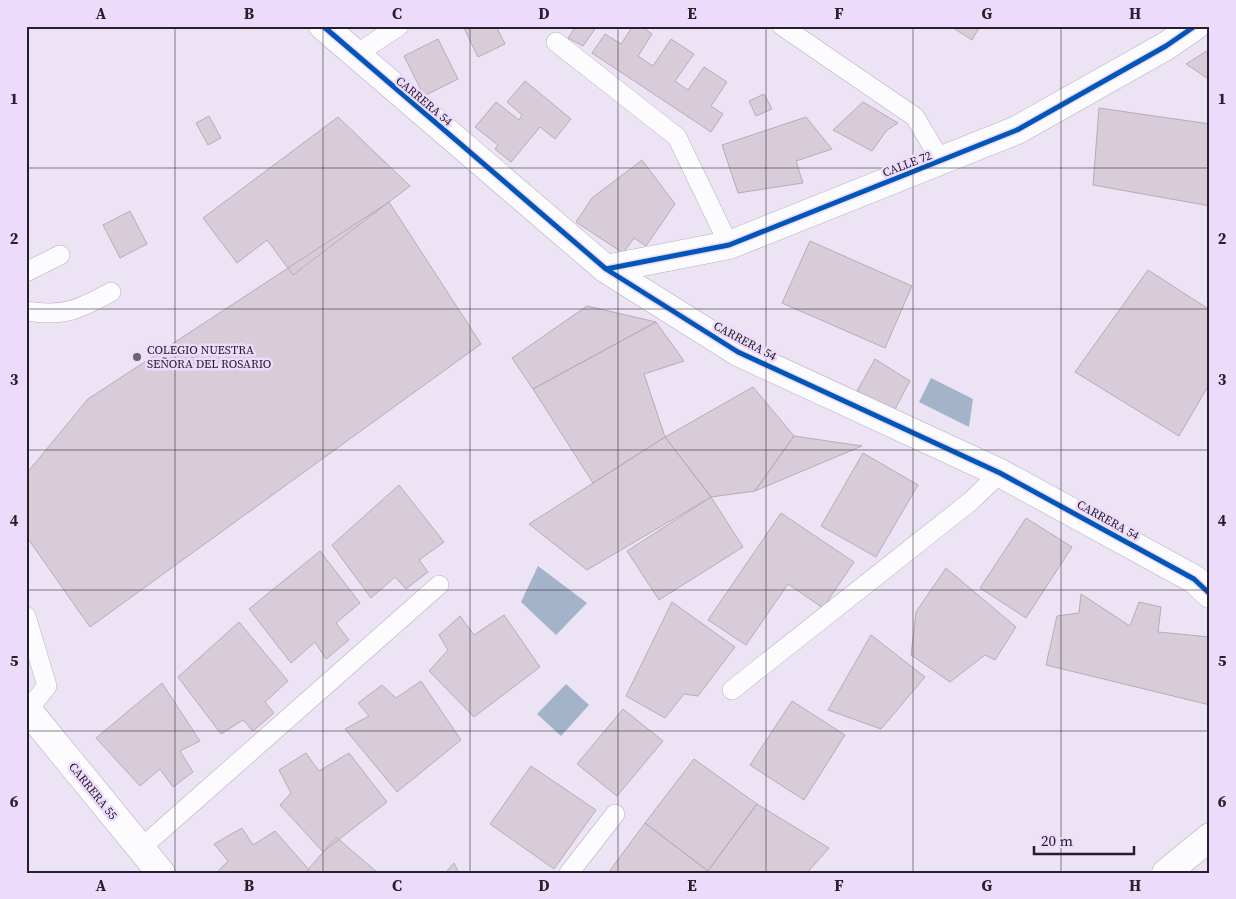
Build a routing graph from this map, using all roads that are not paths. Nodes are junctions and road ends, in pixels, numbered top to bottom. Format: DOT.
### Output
graph roads {
  1 [pos="323,26"];
  2 [pos="399,26"];
  3 [pos="782,26"];
  4 [pos="1195,26"];
  5 [pos="556,42"];
  6 [pos="354,54"];
  7 [pos="942,161"];
  8 [pos="729,244"];
  9 [pos="60,255"];
  10 [pos="606,269"];
  11 [pos="26,272"];
  12 [pos="111,292"];
  13 [pos="26,311"];
  14 [pos="1000,473"];
  15 [pos="439,584"];
  16 [pos="1210,594"];
  17 [pos="26,616"];
  18 [pos="732,690"];
  19 [pos="27,709"];
  20 [pos="615,814"];
  21 [pos="1209,839"];
  22 [pos="140,849"];
  23 [pos="161,873"];
  24 [pos="569,873"];
  25 [pos="1166,873"];
  1 -- 6 [label="street, CARRERA 54"];
  2 -- 6 [label="lane"];
  3 -- 7 [label="lane"];
  4 -- 7 [label="street, CALLE 72"];
  5 -- 8 [label="lane"];
  6 -- 10 [label="street, CARRERA 54"];
  7 -- 8 [label="street, CALLE 72"];
  8 -- 10 [label="street, CALLE 72"];
  9 -- 11 [label="lane"];
  10 -- 14 [label="street, CARRERA 54"];
  12 -- 13 [label="lane"];
  14 -- 16 [label="street, CARRERA 54"];
  14 -- 18 [label="lane"];
  15 -- 22 [label="lane"];
  17 -- 19 [label="lane"];
  19 -- 22 [label="street, CARRERA 55"];
  20 -- 24 [label="lane"];
  21 -- 25 [label="street"];
  22 -- 23 [label="street, CARRERA 55"];
}
